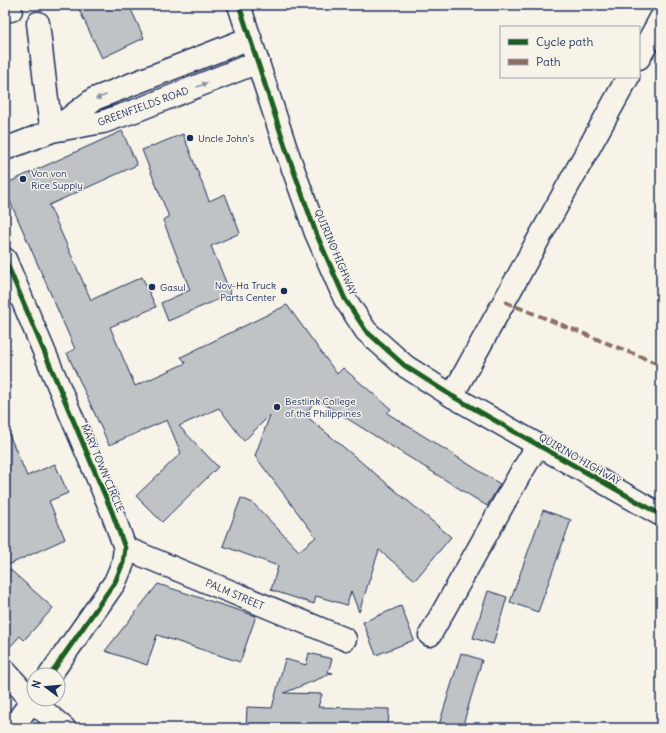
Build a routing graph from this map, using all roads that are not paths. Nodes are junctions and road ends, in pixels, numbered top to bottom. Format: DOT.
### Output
graph roads {
  1 [pos="239,5"];
  2 [pos="661,18"];
  3 [pos="38,23"];
  4 [pos="250,38"];
  5 [pos="640,56"];
  6 [pos="258,62"];
  7 [pos="627,78"];
  8 [pos="52,131"];
  9 [pos="5,150"];
  10 [pos="5,259"];
  11 [pos="452,396"];
  12 [pos="538,445"];
  13 [pos="661,515"];
  14 [pos="125,548"];
  15 [pos="430,635"];
  16 [pos="345,639"];
  17 [pos="56,667"];
  18 [pos="5,671"];
  19 [pos="26,692"];
  20 [pos="27,707"];
  21 [pos="42,707"];
  22 [pos="12,728"];
  23 [pos="64,728"];
  1 -- 4 [label="street, QUIRINO HIGHWAY"];
  2 -- 5 [label="street"];
  3 -- 8 [label="street"];
  4 -- 6 [label="street, QUIRINO HIGHWAY"];
  4 -- 8 [label="street, one-way"];
  8 -- 6 [label="street, GREENFIELDS ROAD, one-way"];
  6 -- 11 [label="street, QUIRINO HIGHWAY"];
  7 -- 11 [label="street"];
  8 -- 9 [label="street"];
  10 -- 14 [label="street, MARY TOWN CIRCLE"];
  11 -- 12 [label="street, QUIRINO HIGHWAY"];
  12 -- 13 [label="street, QUIRINO HIGHWAY"];
  12 -- 15 [label="street"];
  14 -- 16 [label="street, PALM STREET"];
  14 -- 17 [label="street"];
  18 -- 19 [label="street"];
  20 -- 22 [label="street"];
  21 -- 23 [label="street"];
}
